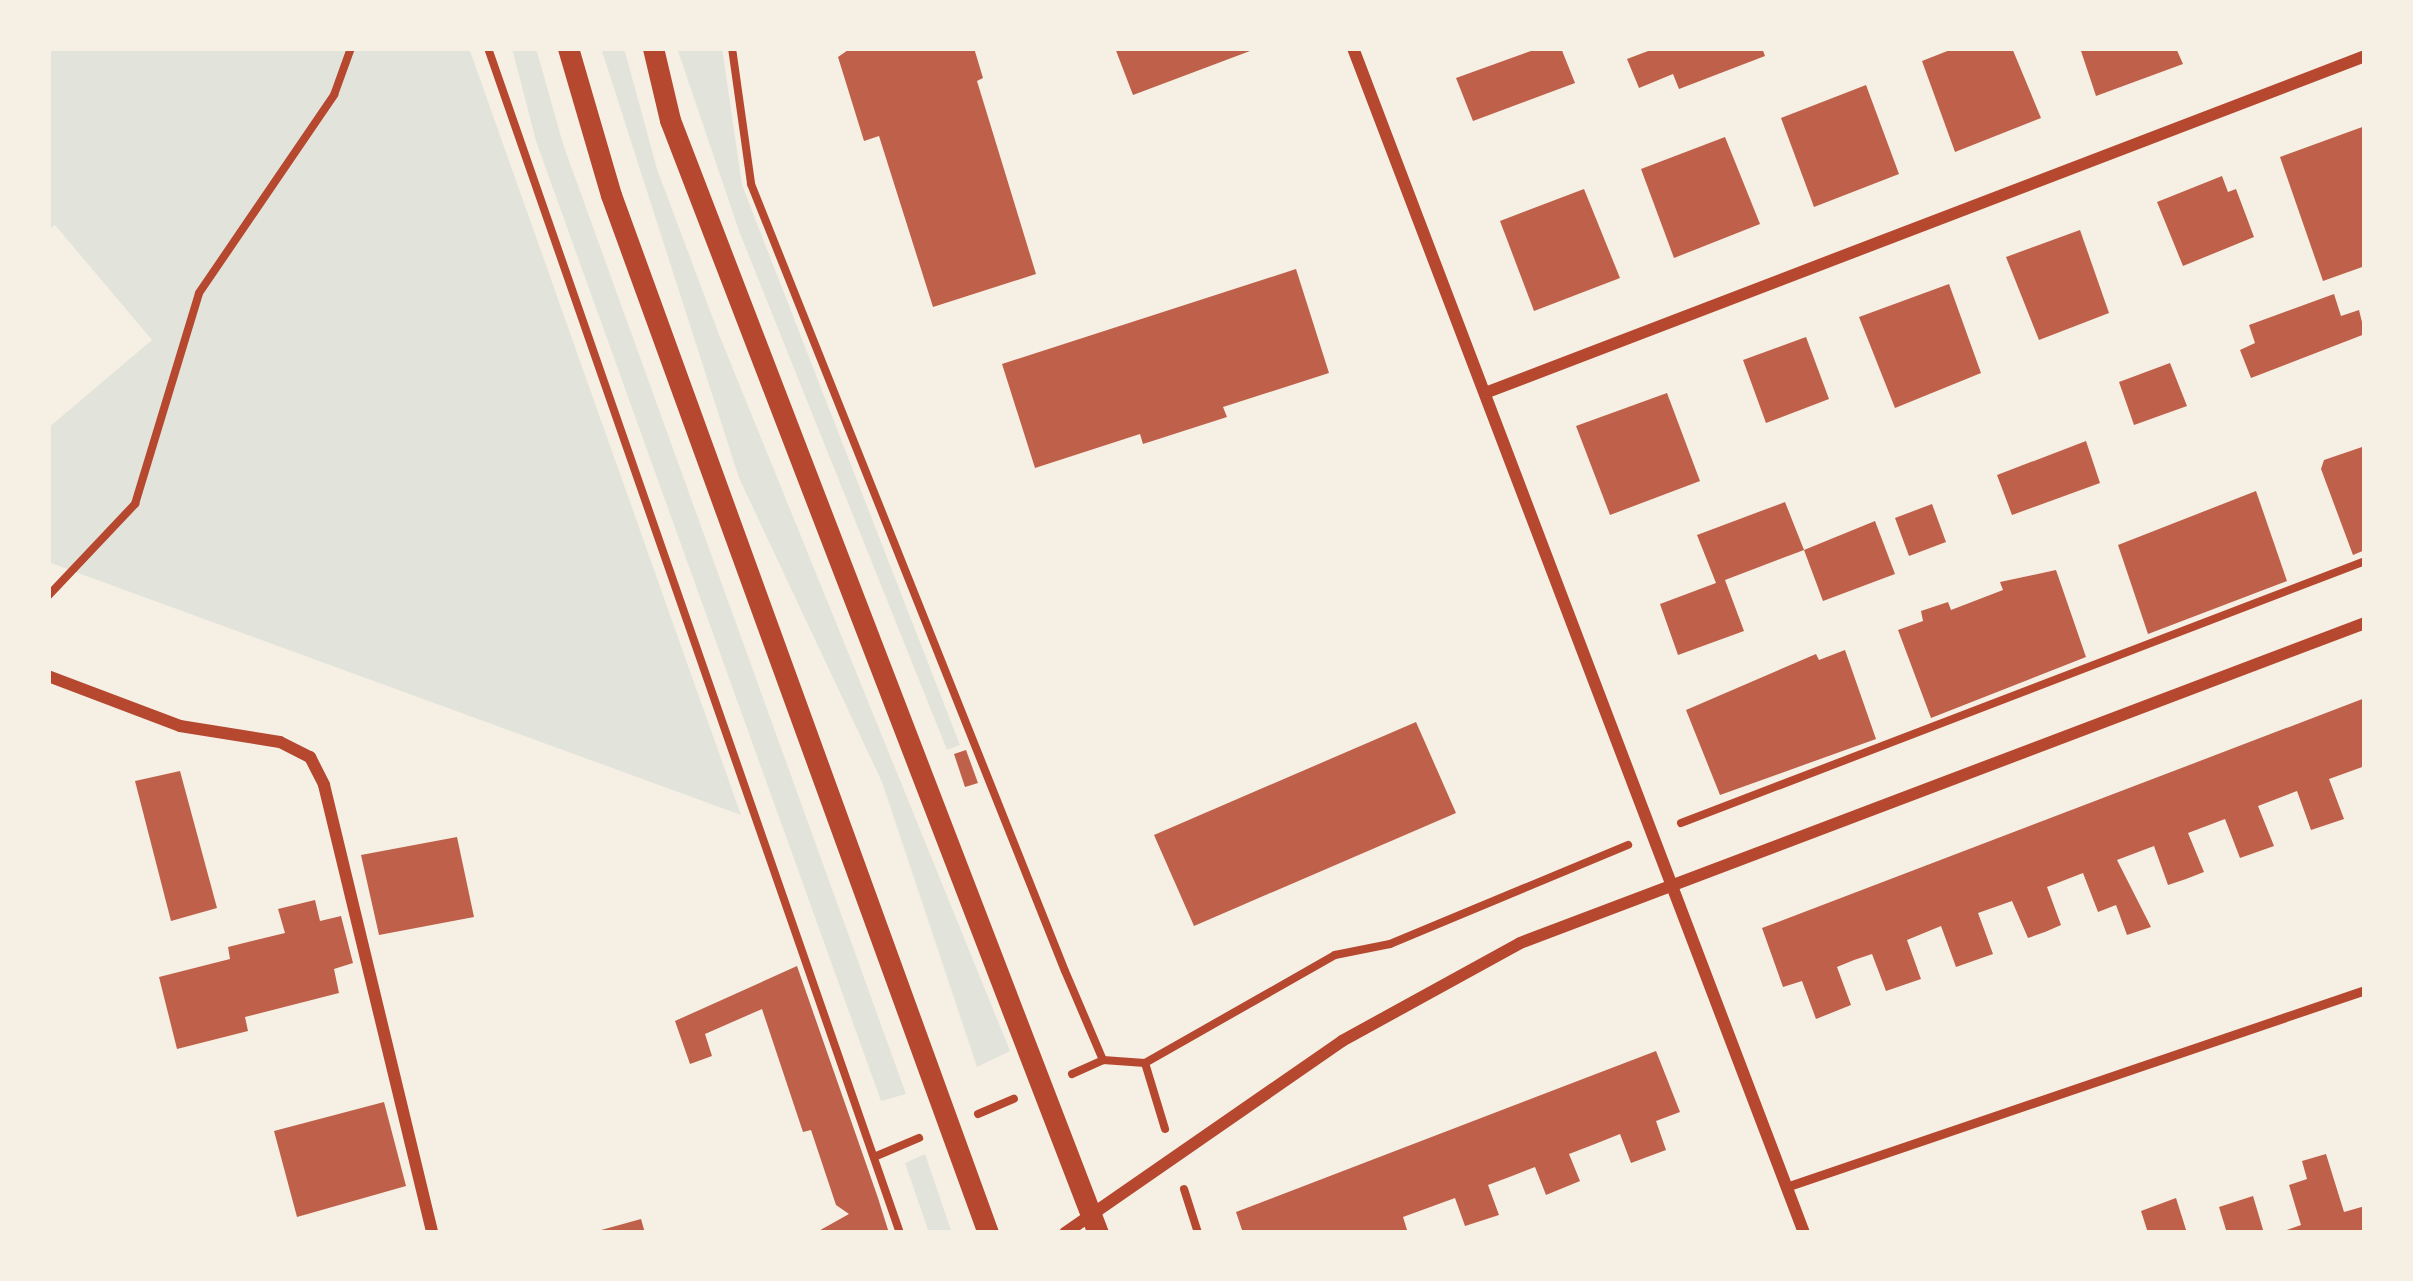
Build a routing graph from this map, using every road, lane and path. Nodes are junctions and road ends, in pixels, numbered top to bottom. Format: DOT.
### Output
graph roads {
  1 [pos="351,48"];
  2 [pos="488,48"];
  3 [pos="568,48"];
  4 [pos="653,48"];
  5 [pos="732,48"];
  6 [pos="1353,48"];
  7 [pos="2365,56"];
  8 [pos="1485,393"];
  9 [pos="2365,561"];
  10 [pos="48,596"];
  11 [pos="2365,622"];
  12 [pos="48,676"];
  13 [pos="1652,835"];
  14 [pos="1672,887"];
  15 [pos="2365,990"];
  16 [pos="1103,1060"];
  17 [pos="1145,1063"];
  18 [pos="1077,1072"];
  19 [pos="1156,1100"];
  20 [pos="919,1138"];
  21 [pos="874,1157"];
  22 [pos="1786,1187"];
  23 [pos="1186,1196"];
  24 [pos="1095,1224"];
  25 [pos="432,1233"];
  26 [pos="900,1233"];
  27 [pos="988,1233"];
  28 [pos="1065,1233"];
  29 [pos="1198,1233"];
  30 [pos="1804,1233"];
  1 -- 10 [label="path"];
  2 -- 21 [label="path"];
  3 -- 27 [label="street"];
  4 -- 24 [label="street"];
  5 -- 16 [label="path"];
  6 -- 8 [label="street"];
  7 -- 8 [label="street"];
  8 -- 13 [label="street"];
  9 -- 13 [label="path"];
  11 -- 14 [label="street"];
  12 -- 25 [label="street"];
  13 -- 14 [label="street"];
  13 -- 17 [label="path"];
  14 -- 22 [label="street"];
  14 -- 24 [label="street"];
  15 -- 22 [label="lane"];
  16 -- 17 [label="path"];
  16 -- 18 [label="path"];
  17 -- 19 [label="path"];
  20 -- 21 [label="path"];
  21 -- 26 [label="path"];
  22 -- 30 [label="street"];
  23 -- 29 [label="path"];
  24 -- 28 [label="street"];
}
